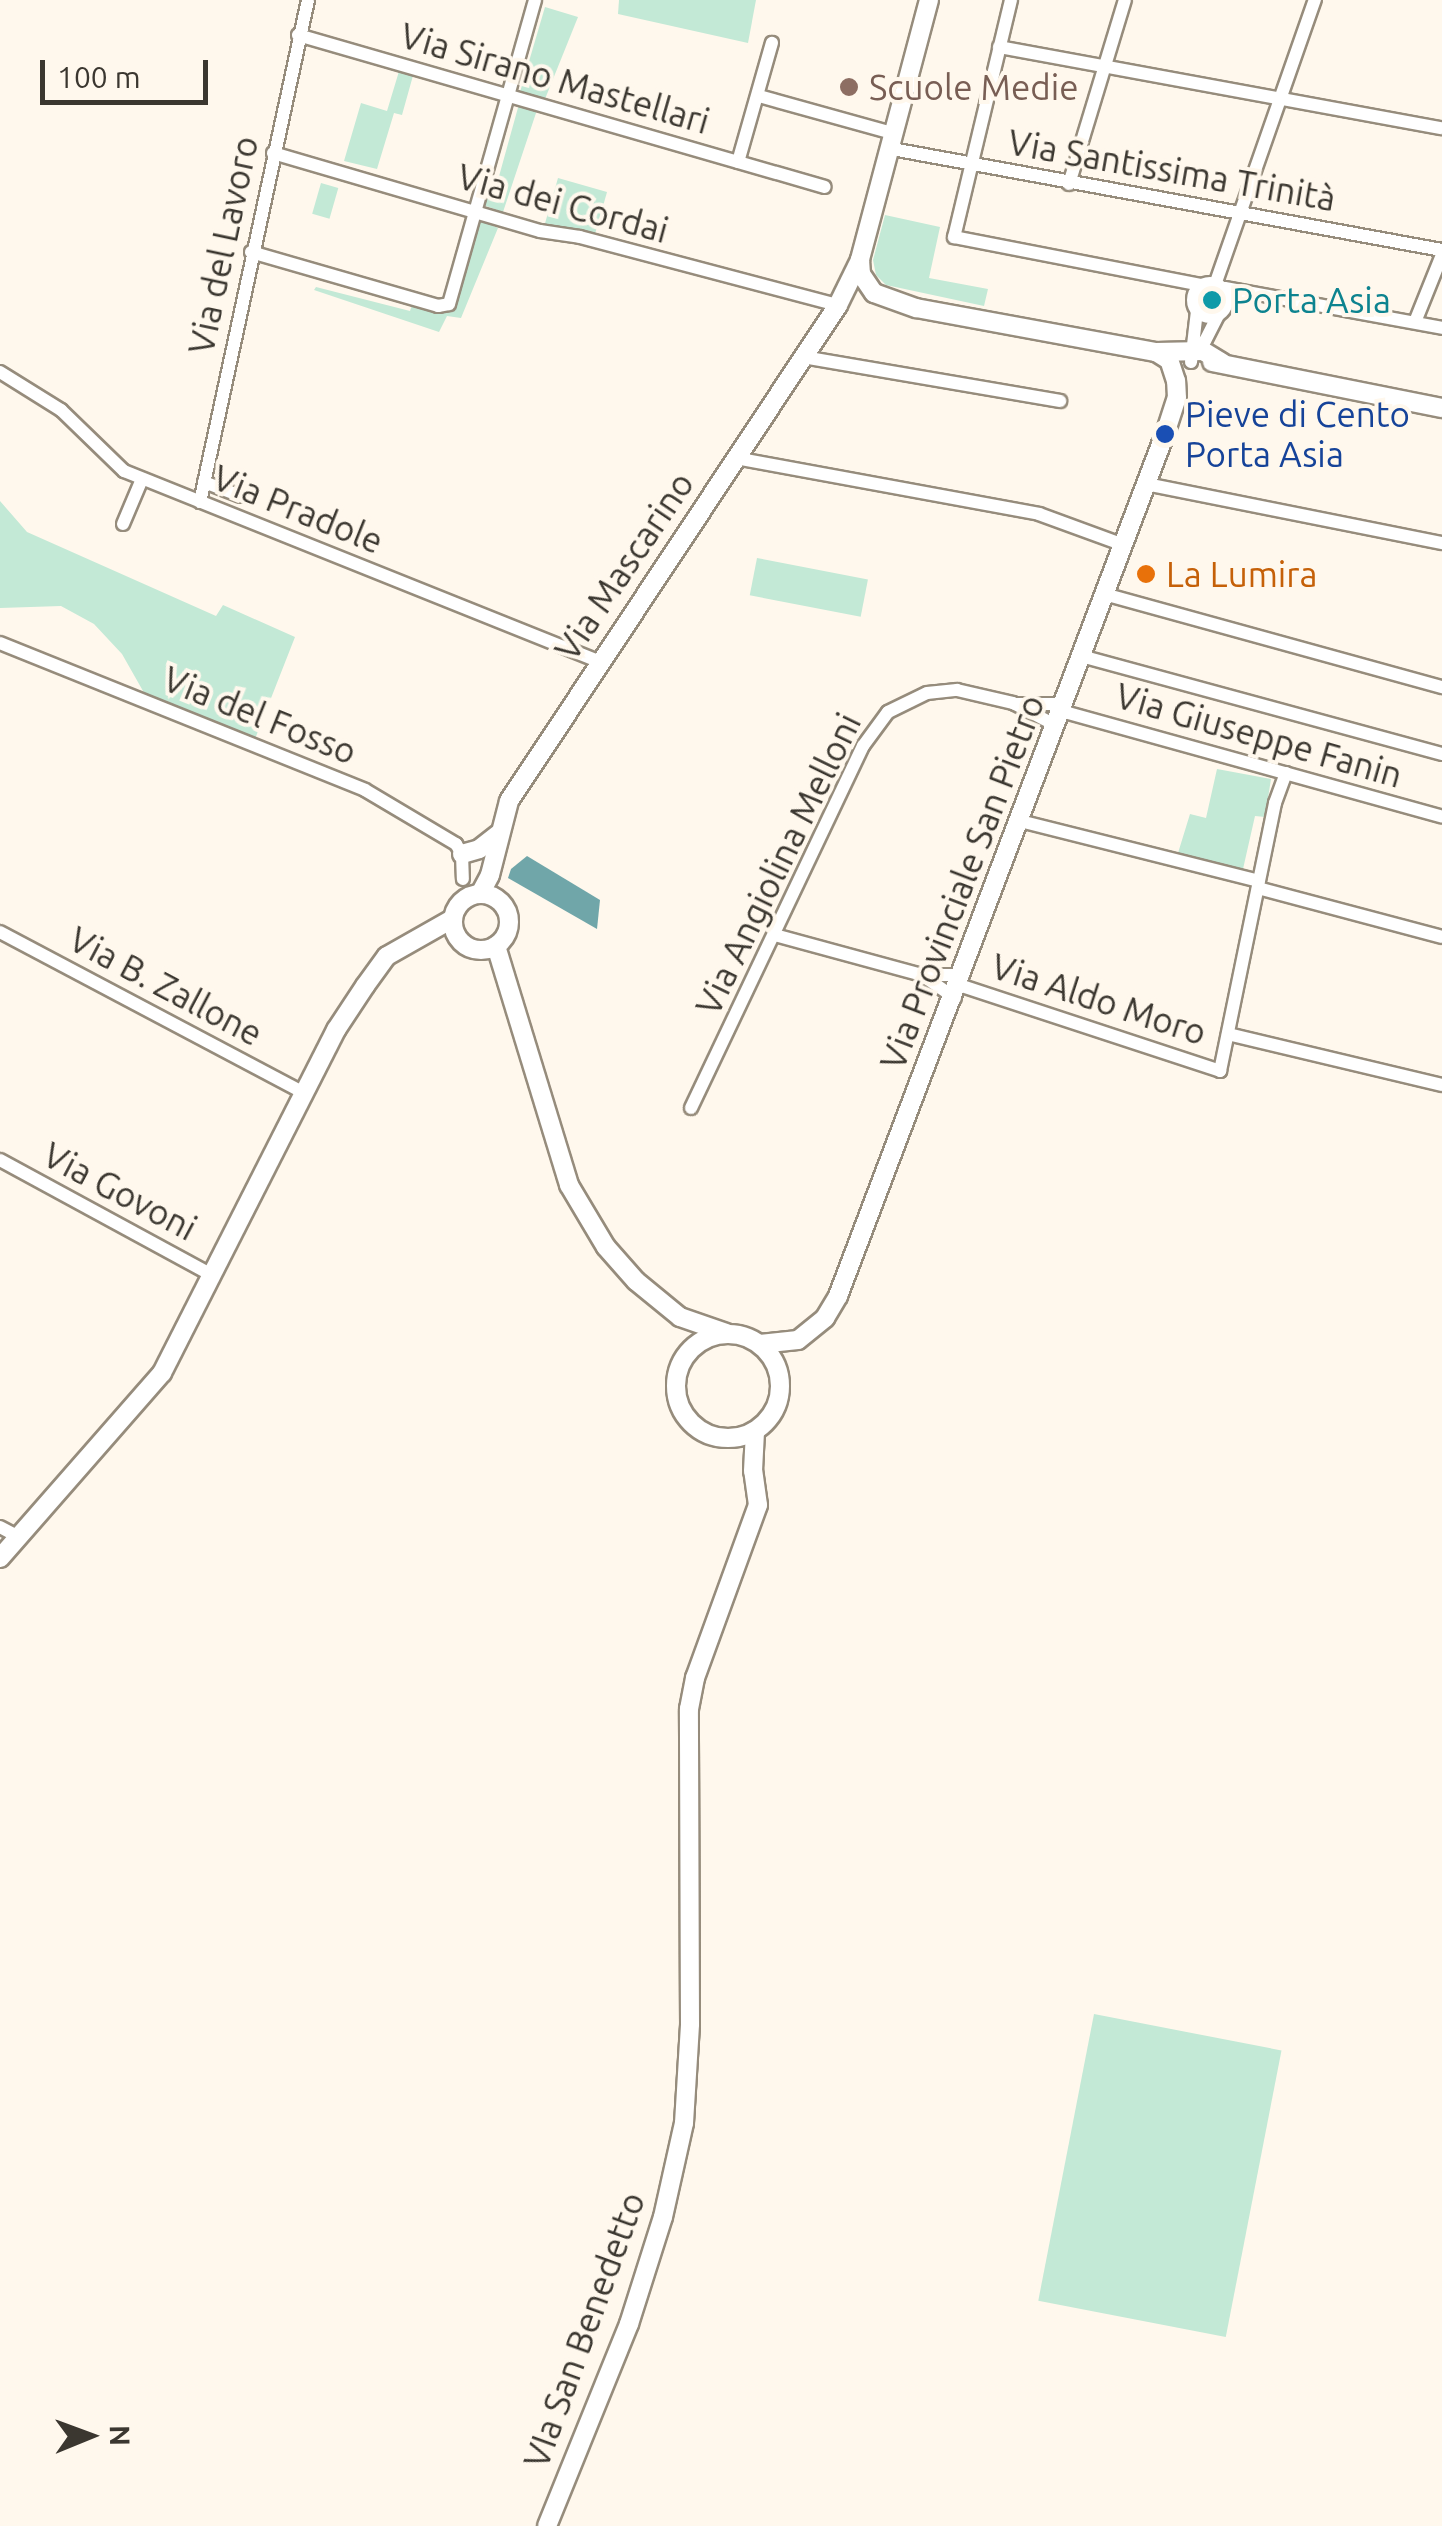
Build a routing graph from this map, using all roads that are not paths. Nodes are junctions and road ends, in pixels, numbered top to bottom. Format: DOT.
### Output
graph roads {
  1 [pos="308,0"];
  2 [pos="535,0"];
  3 [pos="929,0"];
  4 [pos="1011,0"];
  5 [pos="1125,0"];
  6 [pos="1316,0"];
  7 [pos="298,35"];
  8 [pos="772,43"];
  9 [pos="999,47"];
  10 [pos="1104,68"];
  11 [pos="510,96"];
  12 [pos="759,96"];
  13 [pos="1279,100"];
  14 [pos="1442,128"];
  15 [pos="894,141"];
  16 [pos="273,153"];
  17 [pos="738,162"];
  18 [pos="968,164"];
  19 [pos="1069,184"];
  20 [pos="825,187"];
  21 [pos="477,212"];
  22 [pos="1241,212"];
  23 [pos="251,252"];
  24 [pos="1442,252"];
  25 [pos="860,260"];
  26 [pos="1214,285"];
  27 [pos="874,293"];
  28 [pos="838,306"];
  29 [pos="1197,311"];
  30 [pos="1215,322"];
  31 [pos="1415,322"];
  32 [pos="1442,328"];
  33 [pos="803,358"];
  34 [pos="1185,358"];
  35 [pos="1218,360"];
  36 [pos="0,372"];
  37 [pos="1060,401"];
  38 [pos="1442,408"];
  39 [pos="735,458"];
  40 [pos="142,478"];
  41 [pos="204,482"];
  42 [pos="1146,484"];
  43 [pos="240,496"];
  44 [pos="200,502"];
  45 [pos="123,524"];
  46 [pos="1442,543"];
  47 [pos="1121,544"];
  48 [pos="1104,594"];
  49 [pos="0,644"];
  50 [pos="1081,656"];
  51 [pos="598,662"];
  52 [pos="1442,687"];
  53 [pos="1013,704"];
  54 [pos="1060,714"];
  55 [pos="1442,754"];
  56 [pos="1286,773"];
  57 [pos="1442,816"];
  58 [pos="1020,821"];
  59 [pos="498,834"];
  60 [pos="462,854"];
  61 [pos="1258,884"];
  62 [pos="475,892"];
  63 [pos="454,926"];
  64 [pos="0,932"];
  65 [pos="774,935"];
  66 [pos="1442,937"];
  67 [pos="490,948"];
  68 [pos="922,975"];
  69 [pos="959,986"];
  70 [pos="1228,1034"];
  71 [pos="1442,1084"];
  72 [pos="304,1093"];
  73 [pos="691,1108"];
  74 [pos="0,1160"];
  75 [pos="212,1275"];
  76 [pos="668,1309"];
  77 [pos="726,1333"];
  78 [pos="798,1340"];
  79 [pos="760,1344"];
  80 [pos="687,1352"];
  81 [pos="780,1377"];
  82 [pos="755,1431"];
  83 [pos="725,1438"];
  84 [pos="753,1470"];
  85 [pos="0,1527"];
  86 [pos="19,1537"];
  87 [pos="0,1558"];
  88 [pos="547,2526"];
  1 -- 7 [label="street, Via del Lavoro"];
  2 -- 11 [label="street"];
  3 -- 15 [label="main road, Via Mascarino"];
  4 -- 9 [label="street"];
  5 -- 10 [label="street"];
  6 -- 13 [label="street"];
  7 -- 11 [label="street, Via Sirano Mastellari"];
  7 -- 16 [label="street, Via del Lavoro"];
  8 -- 12 [label="street, Via Sirano Mastellari"];
  9 -- 10 [label="street"];
  9 -- 18 [label="street"];
  10 -- 13 [label="street"];
  10 -- 19 [label="street"];
  11 -- 17 [label="street, Via Sirano Mastellari"];
  11 -- 21 [label="street"];
  12 -- 15 [label="street, Via Sirano Mastellari"];
  12 -- 17 [label="street, Via Sirano Mastellari"];
  13 -- 14 [label="street"];
  13 -- 22 [label="street"];
  15 -- 18 [label="street, Via Santissima Trinità"];
  15 -- 25 [label="main road, Via Mascarino"];
  16 -- 21 [label="street, Via dei Cordai"];
  16 -- 23 [label="street, Via del Lavoro"];
  17 -- 20 [label="street, Via Sirano Mastellari"];
  18 -- 19 [label="street, Via Santissima Trinità"];
  18 -- 26 [label="street"];
  19 -- 22 [label="street, Via Santissima Trinità"];
  21 -- 23 [label="street"];
  21 -- 28 [label="street, Via dei Cordai"];
  22 -- 24 [label="street, Via Santissima Trinità"];
  22 -- 26 [label="street"];
  23 -- 41 [label="street, Via del Lavoro"];
  24 -- 31 [label="street"];
  25 -- 27 [label="main road"];
  25 -- 28 [label="main road, Via Mascarino"];
  26 -- 29 [label="street"];
  26 -- 30 [label="street"];
  26 -- 31 [label="street"];
  27 -- 28 [label="main road"];
  27 -- 34 [label="main road"];
  28 -- 33 [label="main road, Via Mascarino"];
  29 -- 30 [label="street"];
  29 -- 34 [label="street"];
  30 -- 34 [label="street"];
  30 -- 35 [label="street"];
  31 -- 32 [label="street"];
  33 -- 37 [label="street"];
  33 -- 39 [label="main road, Via Mascarino"];
  34 -- 35 [label="main road"];
  34 -- 42 [label="main road, Via Provinciale San Pietro"];
  35 -- 38 [label="main road"];
  36 -- 40 [label="street, Via Pradole"];
  39 -- 47 [label="street"];
  39 -- 51 [label="main road, Via Mascarino"];
  40 -- 44 [label="street, Via Pradole"];
  40 -- 45 [label="street"];
  41 -- 43 [label="street"];
  41 -- 44 [label="street, Via del Lavoro"];
  42 -- 46 [label="street"];
  42 -- 47 [label="main road, Via Provinciale San Pietro"];
  44 -- 51 [label="street, Via Pradole"];
  47 -- 48 [label="main road, Via Provinciale San Pietro"];
  48 -- 50 [label="main road, Via Provinciale San Pietro"];
  48 -- 52 [label="street"];
  49 -- 60 [label="street, Via del Fosso"];
  50 -- 54 [label="main road, Via Provinciale San Pietro"];
  50 -- 55 [label="street"];
  51 -- 59 [label="main road, Via Mascarino"];
  53 -- 54 [label="street, Via Angiolina Melloni"];
  53 -- 54 [label="street, Via Angiolina Melloni"];
  53 -- 65 [label="street, Via Angiolina Melloni"];
  54 -- 56 [label="street, Via Giuseppe Fanin"];
  54 -- 58 [label="main road, Via Provinciale San Pietro"];
  56 -- 57 [label="street, Via Giuseppe Fanin"];
  56 -- 61 [label="street"];
  58 -- 61 [label="street"];
  58 -- 69 [label="main road, Via Provinciale San Pietro"];
  59 -- 60 [label="main road"];
  59 -- 62 [label="main road, Via Mascarino"];
  60 -- 62 [label="street"];
  61 -- 66 [label="street"];
  61 -- 70 [label="street"];
  62 -- 63 [label="main road"];
  62 -- 67 [label="main road"];
  63 -- 67 [label="main road"];
  63 -- 72 [label="main road"];
  64 -- 72 [label="street, Via B. Zallone"];
  65 -- 68 [label="street"];
  65 -- 73 [label="street, Via Angiolina Melloni"];
  67 -- 76 [label="main road"];
  68 -- 69 [label="street"];
  68 -- 69 [label="street"];
  69 -- 70 [label="street, Via Aldo Moro"];
  69 -- 78 [label="main road, Via Provinciale San Pietro"];
  70 -- 71 [label="street"];
  72 -- 75 [label="main road"];
  74 -- 75 [label="street, Via Govoni"];
  75 -- 86 [label="main road"];
  76 -- 77 [label="main road"];
  76 -- 80 [label="main road"];
  77 -- 79 [label="main road"];
  77 -- 80 [label="main road"];
  78 -- 79 [label="main road"];
  78 -- 81 [label="main road, Via Provinciale San Pietro"];
  79 -- 81 [label="main road"];
  80 -- 83 [label="main road"];
  81 -- 82 [label="main road"];
  82 -- 83 [label="main road"];
  82 -- 84 [label="main road"];
  83 -- 84 [label="main road"];
  84 -- 88 [label="main road, VIa San Benedetto"];
  85 -- 86 [label="street"];
  86 -- 87 [label="main road"];
}
